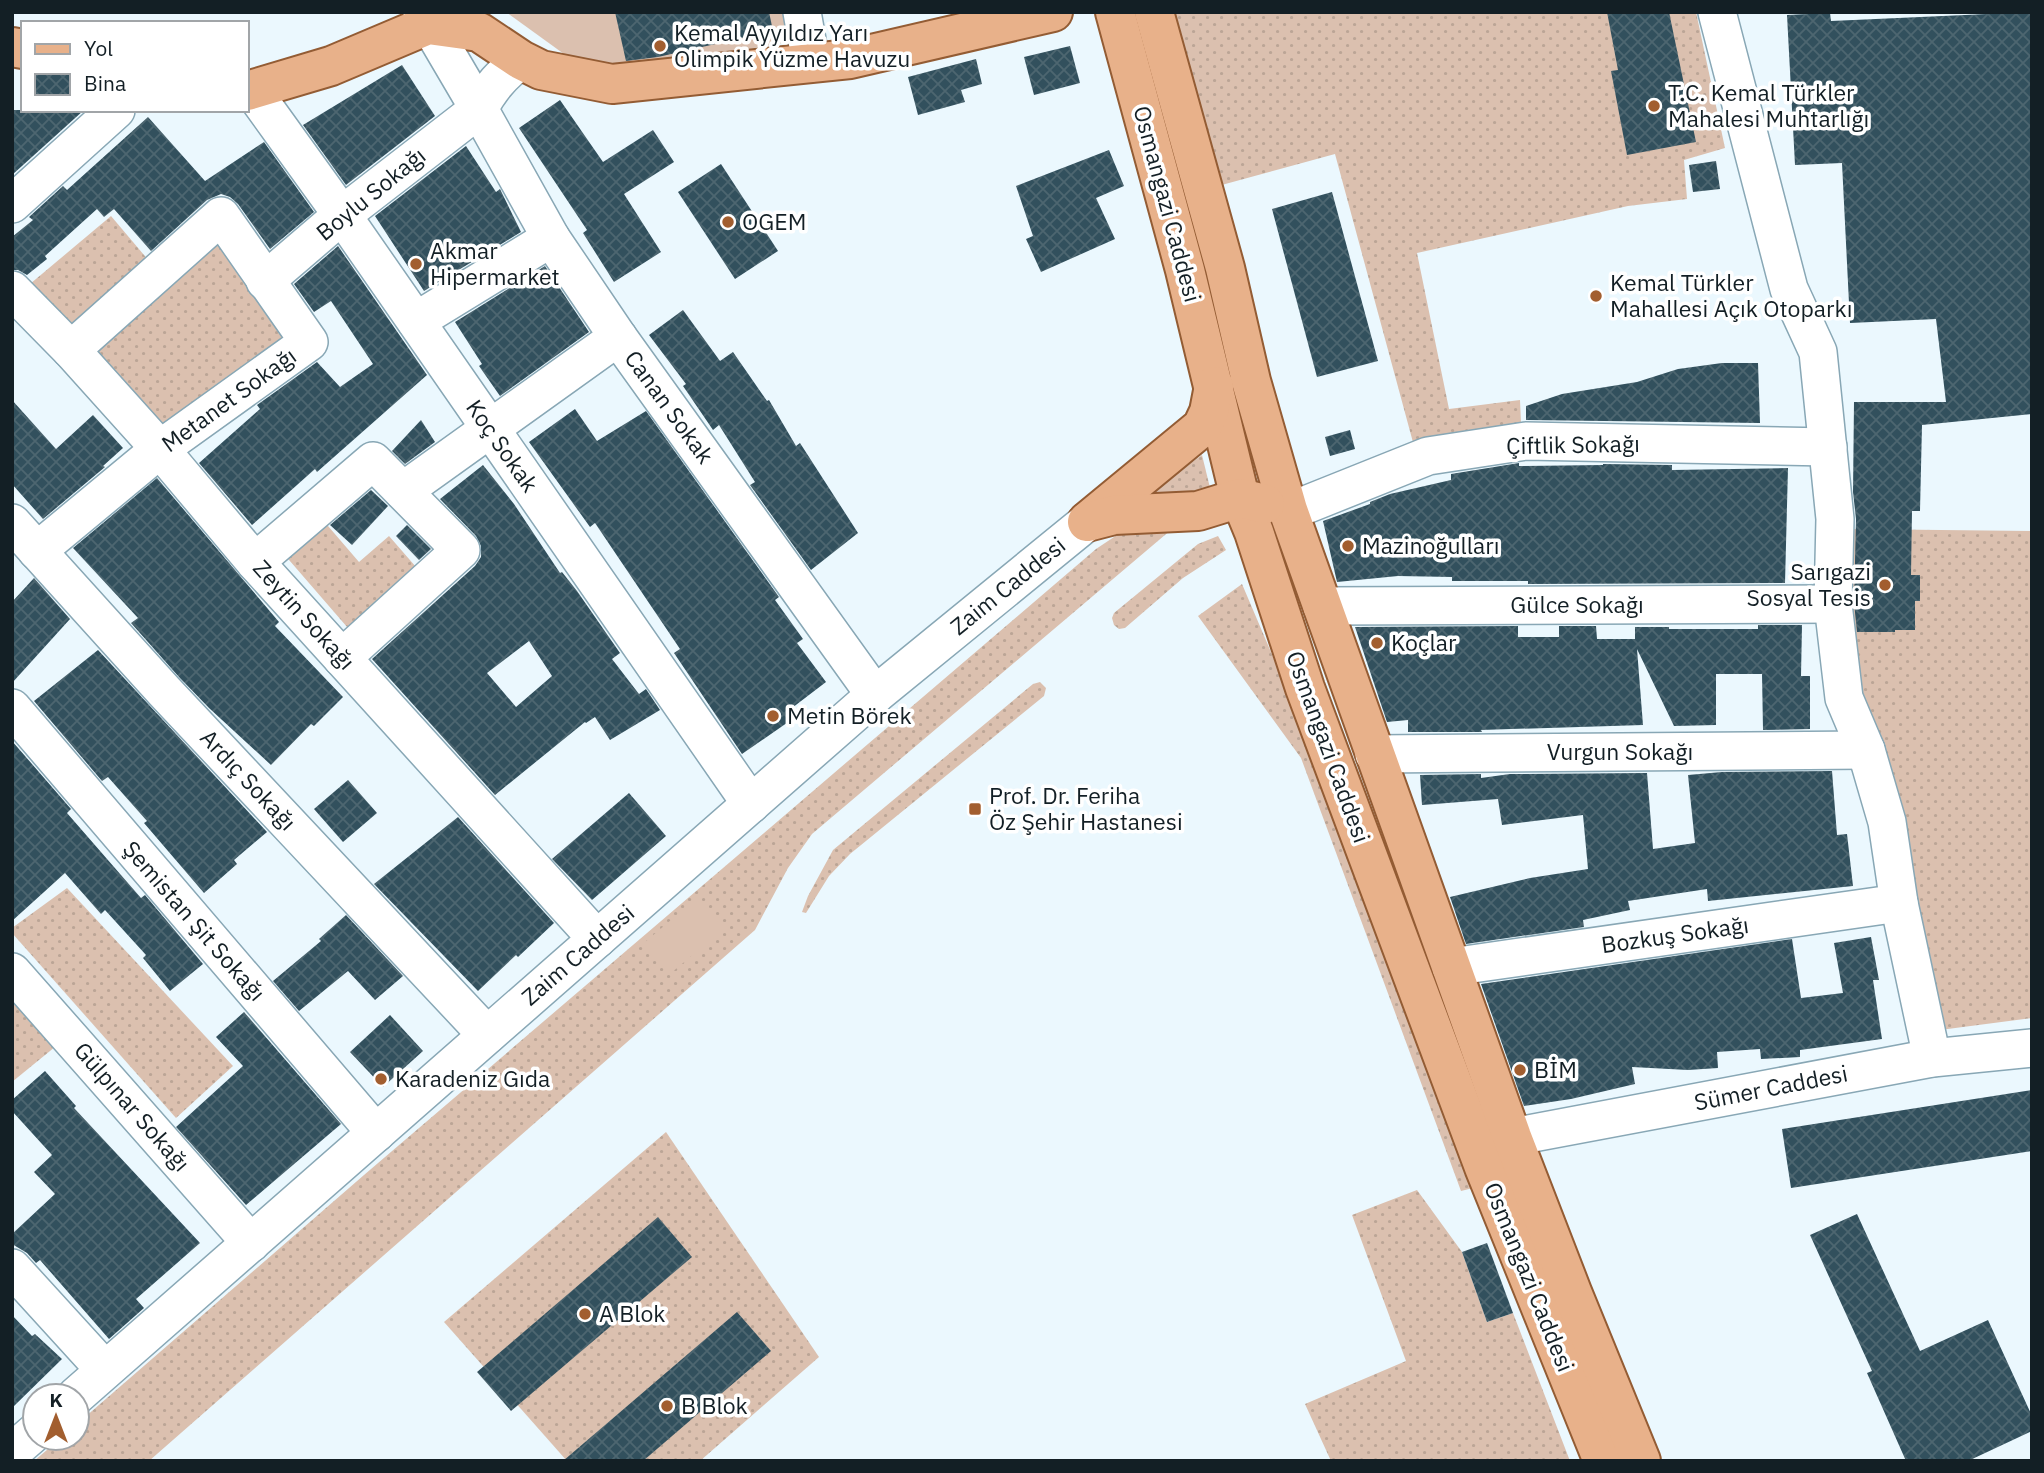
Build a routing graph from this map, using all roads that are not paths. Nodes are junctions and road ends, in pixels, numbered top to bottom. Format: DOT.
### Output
graph roads {
  1 [pos="802,12"];
  2 [pos="1053,12"];
  3 [pos="1115,12"];
  4 [pos="1154,12"];
  5 [pos="1717,12"];
  6 [pos="425,19"];
  7 [pos="521,60"];
  8 [pos="811,64"];
  9 [pos="249,90"];
  10 [pos="479,109"];
  11 [pos="114,112"];
  12 [pos="12,204"];
  13 [pos="342,215"];
  14 [pos="551,238"];
  15 [pos="265,281"];
  16 [pos="12,290"];
  17 [pos="416,321"];
  18 [pos="618,337"];
  19 [pos="71,350"];
  20 [pos="1214,386"];
  21 [pos="491,429"];
  22 [pos="1828,447"];
  23 [pos="160,449"];
  24 [pos="403,491"];
  25 [pos="1287,510"];
  26 [pos="1247,515"];
  27 [pos="1087,522"];
  28 [pos="24,545"];
  29 [pos="255,562"];
  30 [pos="1833,604"];
  31 [pos="1322,606"];
  32 [pos="342,658"];
  33 [pos="875,695"];
  34 [pos="12,708"];
  35 [pos="1866,750"];
  36 [pos="1374,754"];
  37 [pos="751,804"];
  38 [pos="1899,903"];
  39 [pos="597,939"];
  40 [pos="1451,967"];
  41 [pos="12,972"];
  42 [pos="487,1035"];
  43 [pos="2032,1048"];
  44 [pos="1932,1058"];
  45 [pos="376,1133"];
  46 [pos="1512,1137"];
  47 [pos="251,1243"];
  48 [pos="12,1268"];
  49 [pos="106,1370"];
  50 [pos="91,1383"];
  51 [pos="1603,1461"];
  52 [pos="1641,1461"];
  1 -- 8 [label="street"];
  2 -- 8 [label="main road"];
  3 -- 20 [label="main road, Osmangazi Caddesi"];
  4 -- 25 [label="main road, Osmangazi Caddesi"];
  5 -- 22 [label="street"];
  6 -- 7 [label="main road"];
  6 -- 9 [label="main road"];
  6 -- 10 [label="street, Canan Sokak"];
  7 -- 8 [label="main road"];
  7 -- 10 [label="street"];
  9 -- 13 [label="street, Koç Sokak"];
  10 -- 13 [label="street, Boylu Sokağı"];
  10 -- 14 [label="street, Canan Sokak"];
  11 -- 12 [label="street"];
  13 -- 15 [label="street, Boylu Sokağı"];
  13 -- 17 [label="street, Koç Sokak"];
  14 -- 17 [label="street"];
  14 -- 18 [label="street, Canan Sokak"];
  15 -- 19 [label="street, Metanet Sokağı"];
  15 -- 23 [label="street, Metanet Sokağı"];
  16 -- 19 [label="street, Zeytin Sokağı"];
  17 -- 21 [label="street, Koç Sokak"];
  18 -- 21 [label="street"];
  18 -- 33 [label="street, Canan Sokak"];
  19 -- 23 [label="street, Zeytin Sokağı"];
  20 -- 26 [label="main road, Osmangazi Caddesi"];
  20 -- 27 [label="main road"];
  21 -- 24 [label="street"];
  21 -- 37 [label="street, Koç Sokak"];
  22 -- 25 [label="street, Çiftlik Sokağı"];
  22 -- 30 [label="street"];
  23 -- 28 [label="street, Metanet Sokağı"];
  23 -- 29 [label="street, Zeytin Sokağı"];
  24 -- 29 [label="street"];
  24 -- 32 [label="street"];
  25 -- 26 [label="main road"];
  25 -- 31 [label="main road, Osmangazi Caddesi"];
  26 -- 27 [label="main road"];
  26 -- 51 [label="main road, Osmangazi Caddesi"];
  27 -- 33 [label="street, Zaim Caddesi"];
  28 -- 42 [label="street, Ardıç Sokağı"];
  29 -- 32 [label="street, Zeytin Sokağı"];
  30 -- 31 [label="street, Gülce Sokağı"];
  30 -- 35 [label="street"];
  31 -- 36 [label="main road, Osmangazi Caddesi"];
  32 -- 39 [label="street, Zeytin Sokağı"];
  33 -- 37 [label="street, Zaim Caddesi"];
  34 -- 45 [label="street, Şemistan Şit Sokağı"];
  35 -- 36 [label="street, Vurgun Sokağı"];
  35 -- 38 [label="street"];
  36 -- 40 [label="main road, Osmangazi Caddesi"];
  37 -- 39 [label="street, Zaim Caddesi"];
  38 -- 40 [label="street, Bozkuş Sokağı"];
  38 -- 44 [label="street"];
  39 -- 42 [label="street, Zaim Caddesi"];
  40 -- 46 [label="main road, Osmangazi Caddesi"];
  41 -- 47 [label="street, Gülpınar Sokağı"];
  42 -- 45 [label="street, Zaim Caddesi"];
  43 -- 44 [label="street, Sümer Caddesi"];
  44 -- 46 [label="street, Sümer Caddesi"];
  45 -- 47 [label="street, Zaim Caddesi"];
  46 -- 52 [label="main road, Osmangazi Caddesi"];
  47 -- 49 [label="street, Zaim Caddesi"];
  48 -- 49 [label="street"];
  49 -- 50 [label="street, Zaim Caddesi"];
}
